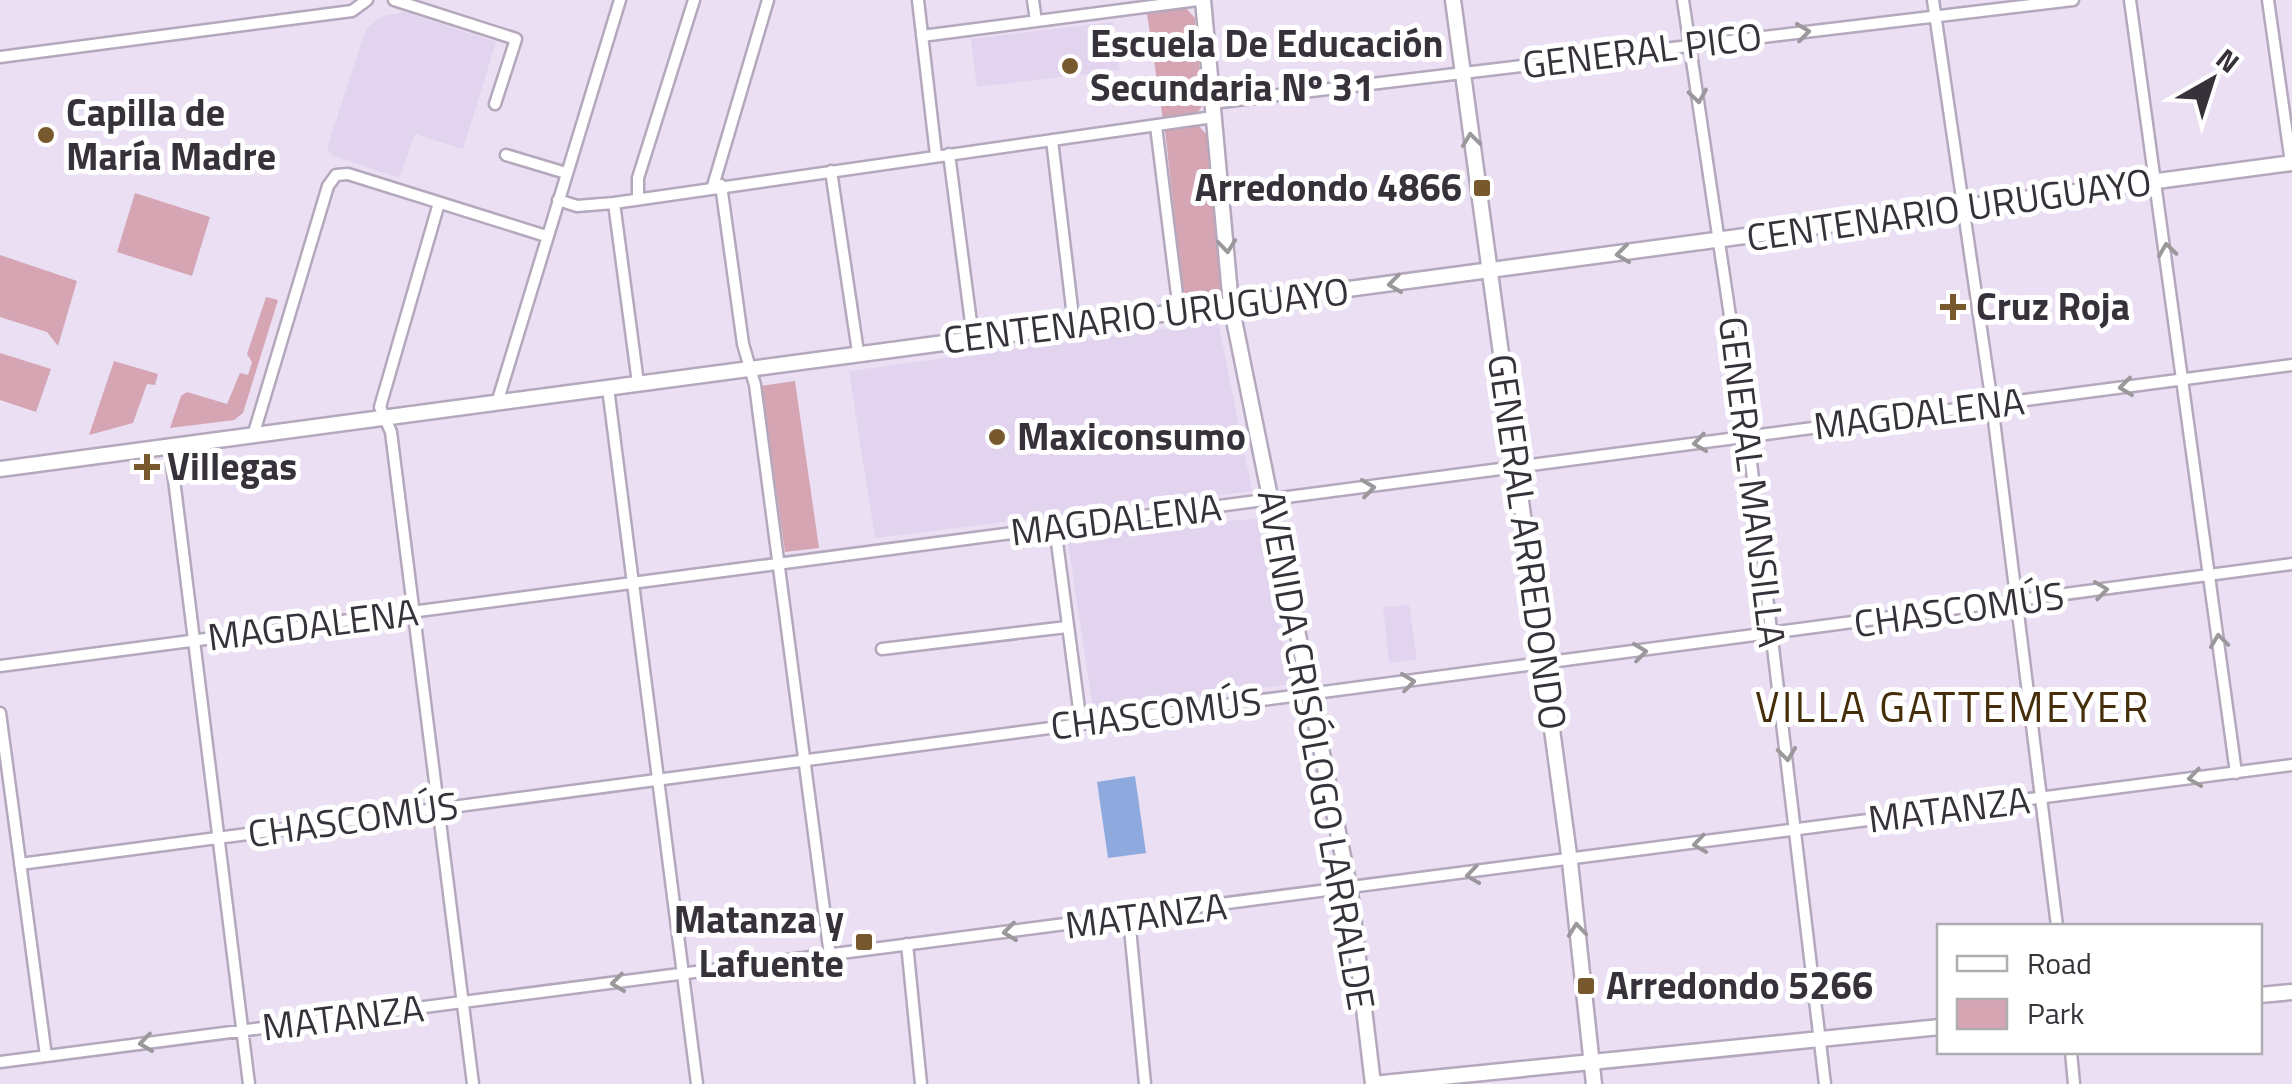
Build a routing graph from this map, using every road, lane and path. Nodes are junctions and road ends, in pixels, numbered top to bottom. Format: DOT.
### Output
graph roads {
  1 [pos="367,0"];
  2 [pos="394,0"];
  3 [pos="620,0"];
  4 [pos="694,0"];
  5 [pos="768,0"];
  6 [pos="918,0"];
  7 [pos="1033,0"];
  8 [pos="1200,0"];
  9 [pos="1453,0"];
  10 [pos="1683,0"];
  11 [pos="1933,0"];
  12 [pos="2073,0"];
  13 [pos="2130,0"];
  14 [pos="2268,0"];
  15 [pos="1136,4"];
  16 [pos="1935,16"];
  17 [pos="1036,21"];
  18 [pos="922,36"];
  19 [pos="1690,45"];
  20 [pos="0,57"];
  21 [pos="1462,72"];
  22 [pos="495,104"];
  23 [pos="1212,110"];
  24 [pos="1156,126"];
  25 [pos="1052,140"];
  26 [pos="506,154"];
  27 [pos="942,154"];
  28 [pos="2292,163"];
  29 [pos="831,171"];
  30 [pos="566,173"];
  31 [pos="2158,182"];
  32 [pos="717,185"];
  33 [pos="638,198"];
  34 [pos="558,200"];
  35 [pos="439,203"];
  36 [pos="614,203"];
  37 [pos="1965,207"];
  38 [pos="546,236"];
  39 [pos="1719,241"];
  40 [pos="1492,271"];
  41 [pos="1231,306"];
  42 [pos="1179,311"];
  43 [pos="1074,326"];
  44 [pos="973,338"];
  45 [pos="858,352"];
  46 [pos="2292,365"];
  47 [pos="751,369"];
  48 [pos="2184,380"];
  49 [pos="638,384"];
  50 [pos="608,388"];
  51 [pos="497,403"];
  52 [pos="1992,404"];
  53 [pos="383,417"];
  54 [pos="252,436"];
  55 [pos="1748,436"];
  56 [pos="170,447"];
  57 [pos="0,469"];
  58 [pos="1516,470"];
  59 [pos="1271,500"];
  60 [pos="1055,527"];
  61 [pos="780,562"];
  62 [pos="2292,564"];
  63 [pos="2210,574"];
  64 [pos="635,582"];
  65 [pos="2016,602"];
  66 [pos="412,612"];
  67 [pos="1067,628"];
  68 [pos="1772,636"];
  69 [pos="193,641"];
  70 [pos="882,649"];
  71 [pos="1544,665"];
  72 [pos="0,666"];
  73 [pos="1311,694"];
  74 [pos="0,712"];
  75 [pos="1081,724"];
  76 [pos="805,760"];
  77 [pos="2292,766"];
  78 [pos="2236,772"];
  79 [pos="660,780"];
  80 [pos="2042,798"];
  81 [pos="438,808"];
  82 [pos="1798,830"];
  83 [pos="220,838"];
  84 [pos="1570,862"];
  85 [pos="20,864"];
  86 [pos="1350,891"];
  87 [pos="1128,918"];
  88 [pos="2057,924"];
  89 [pos="907,944"];
  90 [pos="830,955"];
  91 [pos="685,974"];
  92 [pos="2292,992"];
  93 [pos="2262,995"];
  94 [pos="464,1003"];
  95 [pos="1937,1027"];
  96 [pos="243,1032"];
  97 [pos="1820,1039"];
  98 [pos="2071,1054"];
  99 [pos="46,1056"];
  100 [pos="1592,1061"];
  101 [pos="0,1062"];
  102 [pos="249,1084"];
  103 [pos="473,1084"];
  104 [pos="696,1084"];
  105 [pos="921,1084"];
  106 [pos="1145,1084"];
  107 [pos="1373,1084"];
  108 [pos="1594,1084"];
  109 [pos="1825,1084"];
  110 [pos="2074,1084"];
  1 -- 20 [label="street"];
  2 -- 22 [label="street"];
  3 -- 30 [label="street"];
  4 -- 33 [label="street"];
  5 -- 32 [label="street"];
  6 -- 18 [label="street"];
  7 -- 17 [label="street"];
  8 -- 15 [label="street"];
  8 -- 23 [label="street, AVENIDA CRISÓLOGO LARRALDE"];
  9 -- 21 [label="street, GENERAL ARREDONDO"];
  10 -- 19 [label="street, GENERAL MANSILLA"];
  11 -- 16 [label="street"];
  12 -- 16 [label="street, GENERAL PICO"];
  13 -- 31 [label="street"];
  14 -- 28 [label="street"];
  15 -- 17 [label="street"];
  19 -- 16 [label="street, GENERAL PICO, one-way"];
  16 -- 37 [label="street"];
  17 -- 18 [label="street"];
  18 -- 27 [label="street"];
  19 -- 21 [label="street, GENERAL PICO"];
  19 -- 39 [label="street, GENERAL MANSILLA, one-way"];
  21 -- 23 [label="street, GENERAL PICO"];
  40 -- 21 [label="street, GENERAL ARREDONDO, one-way"];
  23 -- 24 [label="street, GENERAL PICO"];
  23 -- 41 [label="street, AVENIDA CRISÓLOGO LARRALDE, one-way"];
  24 -- 25 [label="street, GENERAL PICO"];
  24 -- 42 [label="street"];
  25 -- 27 [label="street, GENERAL PICO"];
  25 -- 43 [label="street"];
  26 -- 30 [label="street"];
  27 -- 29 [label="street, GENERAL PICO"];
  27 -- 44 [label="street"];
  28 -- 31 [label="street, CENTENARIO URUGUAYO"];
  29 -- 32 [label="street, GENERAL PICO"];
  29 -- 45 [label="street"];
  30 -- 34 [label="street"];
  31 -- 37 [label="street, CENTENARIO URUGUAYO"];
  48 -- 31 [label="street, one-way"];
  32 -- 33 [label="street, GENERAL PICO"];
  32 -- 47 [label="street"];
  33 -- 36 [label="street, GENERAL PICO"];
  34 -- 36 [label="street, GENERAL PICO"];
  34 -- 38 [label="street"];
  35 -- 38 [label="street"];
  35 -- 53 [label="street"];
  35 -- 54 [label="street"];
  36 -- 49 [label="street"];
  37 -- 39 [label="street, CENTENARIO URUGUAYO"];
  37 -- 52 [label="street"];
  38 -- 51 [label="street"];
  39 -- 40 [label="street, CENTENARIO URUGUAYO, one-way"];
  39 -- 55 [label="street, GENERAL MANSILLA"];
  40 -- 41 [label="street, CENTENARIO URUGUAYO, one-way"];
  40 -- 58 [label="street, GENERAL ARREDONDO"];
  41 -- 42 [label="street, CENTENARIO URUGUAYO"];
  41 -- 59 [label="street, AVENIDA CRISÓLOGO LARRALDE"];
  42 -- 43 [label="street, CENTENARIO URUGUAYO"];
  43 -- 44 [label="street, CENTENARIO URUGUAYO"];
  44 -- 45 [label="street, CENTENARIO URUGUAYO"];
  45 -- 47 [label="street, CENTENARIO URUGUAYO"];
  46 -- 48 [label="street, MAGDALENA"];
  47 -- 49 [label="street, CENTENARIO URUGUAYO"];
  47 -- 61 [label="street"];
  48 -- 52 [label="street, MAGDALENA, one-way"];
  48 -- 63 [label="street"];
  49 -- 50 [label="street, CENTENARIO URUGUAYO"];
  50 -- 51 [label="street, CENTENARIO URUGUAYO"];
  50 -- 64 [label="street"];
  51 -- 53 [label="street, CENTENARIO URUGUAYO"];
  52 -- 55 [label="street, MAGDALENA"];
  52 -- 65 [label="street"];
  53 -- 54 [label="street, CENTENARIO URUGUAYO"];
  53 -- 66 [label="street"];
  54 -- 56 [label="street, CENTENARIO URUGUAYO"];
  55 -- 58 [label="street, MAGDALENA, one-way"];
  55 -- 68 [label="street, GENERAL MANSILLA"];
  56 -- 57 [label="street, CENTENARIO URUGUAYO"];
  56 -- 69 [label="street"];
  59 -- 58 [label="street, MAGDALENA, one-way"];
  58 -- 71 [label="street, GENERAL ARREDONDO"];
  59 -- 60 [label="street, MAGDALENA"];
  59 -- 73 [label="street, AVENIDA CRISÓLOGO LARRALDE"];
  60 -- 61 [label="street, MAGDALENA"];
  60 -- 67 [label="street"];
  61 -- 64 [label="street, MAGDALENA"];
  61 -- 76 [label="street"];
  62 -- 63 [label="street, CHASCOMÚS"];
  65 -- 63 [label="street, CHASCOMÚS, one-way"];
  78 -- 63 [label="street, one-way"];
  64 -- 66 [label="street, MAGDALENA"];
  64 -- 79 [label="street"];
  65 -- 68 [label="street, CHASCOMÚS"];
  65 -- 80 [label="street"];
  66 -- 69 [label="street, MAGDALENA"];
  66 -- 81 [label="street"];
  67 -- 70 [label="street"];
  67 -- 75 [label="street"];
  71 -- 68 [label="street, CHASCOMÚS, one-way"];
  68 -- 82 [label="street, GENERAL MANSILLA, one-way"];
  69 -- 72 [label="street, MAGDALENA"];
  69 -- 83 [label="street"];
  73 -- 71 [label="street, CHASCOMÚS, one-way"];
  71 -- 84 [label="street, GENERAL ARREDONDO"];
  73 -- 75 [label="street, CHASCOMÚS"];
  73 -- 86 [label="street, AVENIDA CRISÓLOGO LARRALDE"];
  74 -- 85 [label="street"];
  75 -- 76 [label="street, CHASCOMÚS"];
  76 -- 79 [label="street, CHASCOMÚS"];
  76 -- 90 [label="street"];
  77 -- 78 [label="street, MATANZA"];
  78 -- 80 [label="street, MATANZA, one-way"];
  79 -- 81 [label="street, CHASCOMÚS"];
  79 -- 91 [label="street"];
  80 -- 82 [label="street, MATANZA"];
  80 -- 88 [label="street"];
  81 -- 83 [label="street, CHASCOMÚS"];
  81 -- 94 [label="street"];
  82 -- 84 [label="street, MATANZA, one-way"];
  82 -- 97 [label="street, GENERAL MANSILLA"];
  83 -- 85 [label="street, CHASCOMÚS"];
  83 -- 96 [label="street"];
  84 -- 86 [label="street, MATANZA, one-way"];
  100 -- 84 [label="street, GENERAL ARREDONDO, one-way"];
  85 -- 99 [label="street"];
  86 -- 87 [label="street, MATANZA"];
  86 -- 107 [label="street, AVENIDA CRISÓLOGO LARRALDE"];
  87 -- 89 [label="street, MATANZA, one-way"];
  87 -- 106 [label="street"];
  89 -- 90 [label="street, MATANZA"];
  89 -- 105 [label="street"];
  90 -- 91 [label="street, MATANZA"];
  91 -- 94 [label="street, MATANZA, one-way"];
  91 -- 104 [label="street"];
  92 -- 93 [label="street"];
  94 -- 96 [label="street, MATANZA"];
  94 -- 103 [label="street"];
  95 -- 97 [label="street"];
  96 -- 99 [label="street, MATANZA, one-way"];
  96 -- 102 [label="street"];
  97 -- 100 [label="street"];
  97 -- 109 [label="street, GENERAL MANSILLA"];
  98 -- 110 [label="street"];
  99 -- 101 [label="street, MATANZA"];
  100 -- 107 [label="street"];
  100 -- 108 [label="street, GENERAL ARREDONDO"];
}
